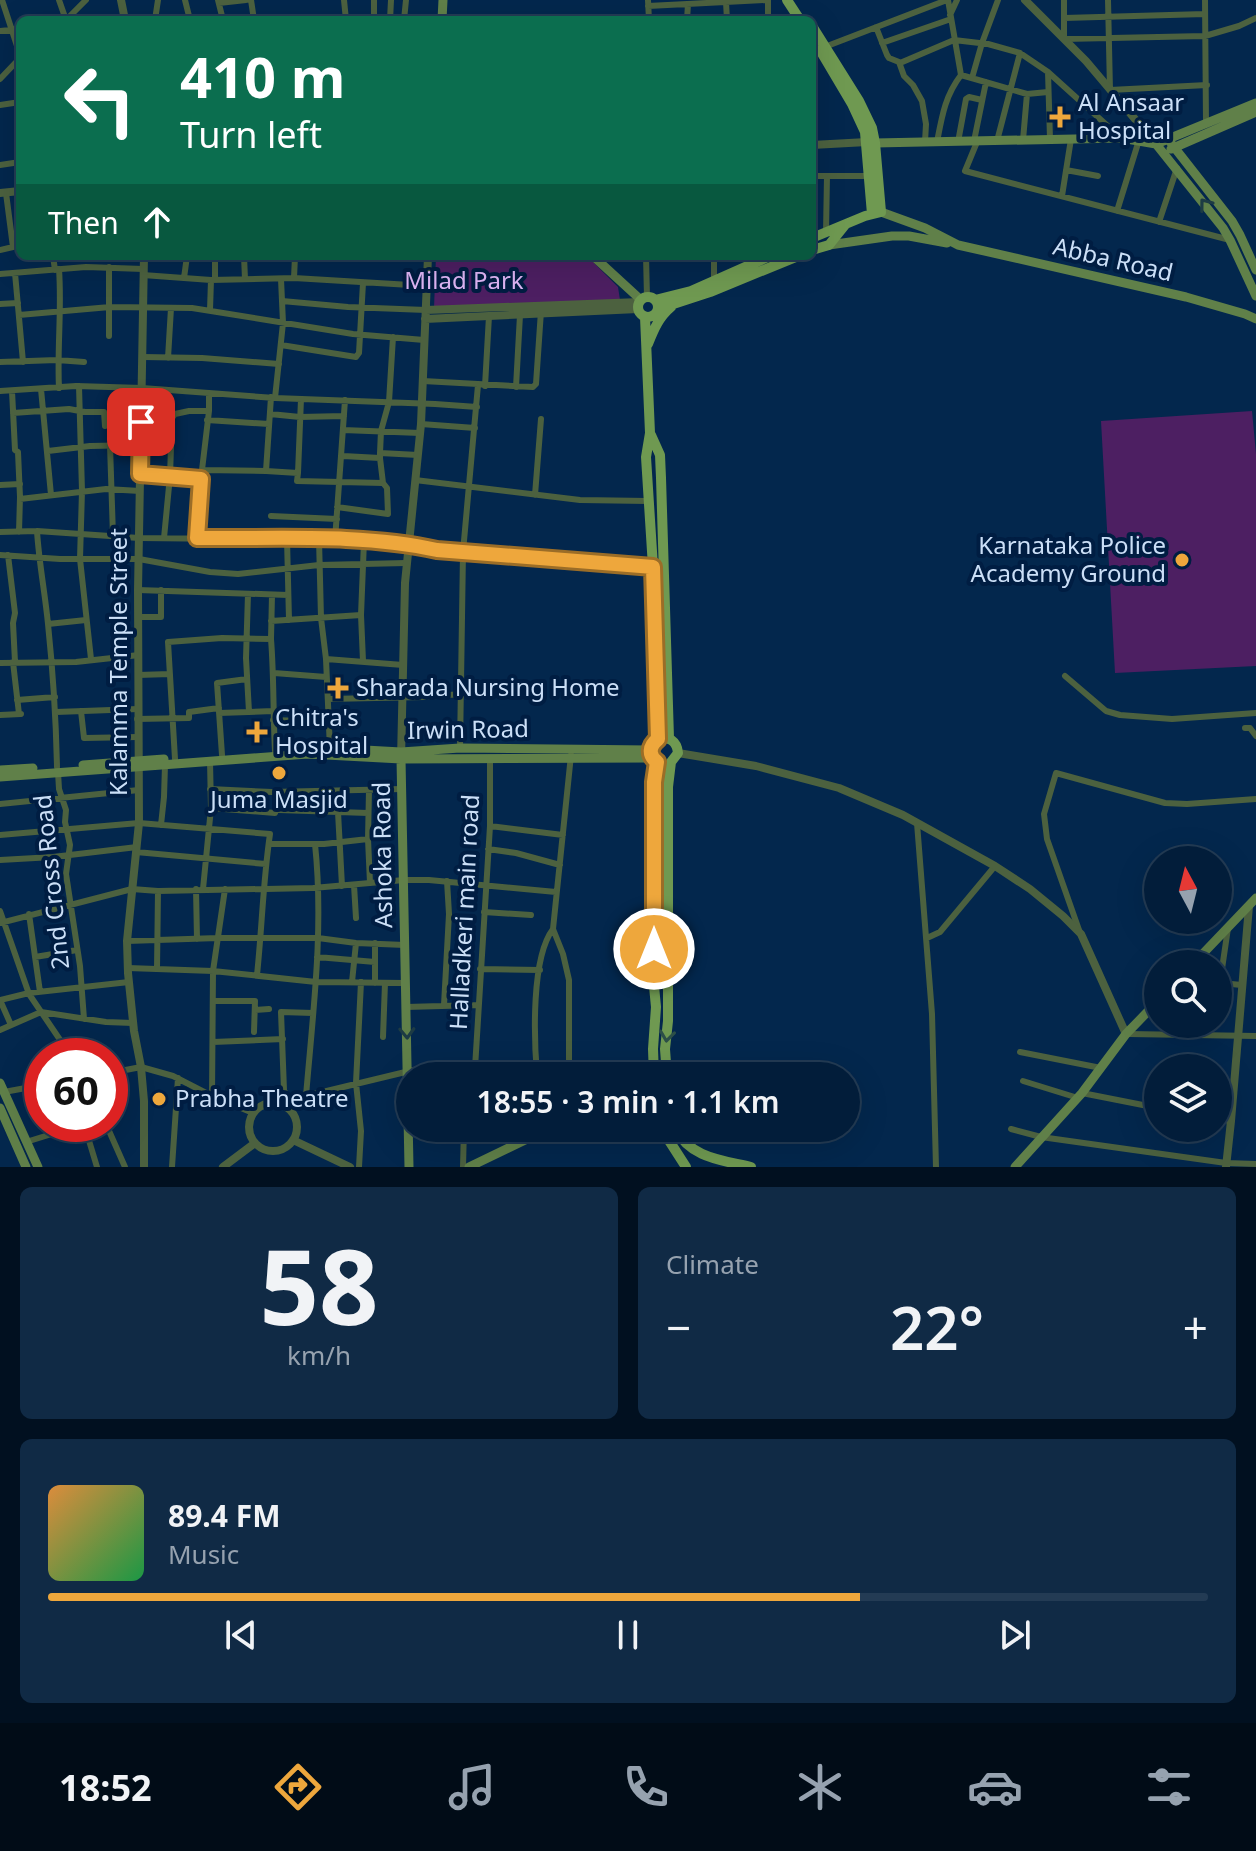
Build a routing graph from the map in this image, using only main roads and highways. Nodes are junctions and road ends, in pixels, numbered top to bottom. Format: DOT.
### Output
graph roads {
  1 [pos="816,35"];
  2 [pos="816,43"];
  3 [pos="823,51"];
  4 [pos="1256,103"];
  5 [pos="1256,112"];
  6 [pos="1167,138"];
  7 [pos="871,142"];
  8 [pos="1156,144"];
  9 [pos="1173,148"];
  10 [pos="1163,152"];
  11 [pos="877,213"];
  12 [pos="846,224"];
  13 [pos="816,236"];
  14 [pos="829,245"];
  15 [pos="958,245"];
  16 [pos="816,249"];
  17 [pos="597,260"];
  18 [pos="753,260"];
  19 [pos="788,260"];
  20 [pos="1256,270"];
  21 [pos="1256,296"];
  22 [pos="683,300"];
  23 [pos="646,305"];
  24 [pos="1256,319"];
  25 [pos="646,349"];
  26 [pos="650,433"];
  27 [pos="663,738"];
  28 [pos="571,754"];
  29 [pos="401,756"];
  30 [pos="653,757"];
  31 [pos="138,764"];
  32 [pos="0,770"];
  33 [pos="57,770"];
  34 [pos="0,777"];
  35 [pos="1254,904"];
  36 [pos="1207,950"];
  37 [pos="1144,1015"];
  38 [pos="653,1062"];
  39 [pos="666,1062"];
  40 [pos="2,1088"];
  41 [pos="0,1108"];
  42 [pos="521,1142"];
  43 [pos="670,1142"];
  44 [pos="684,1142"];
  45 [pos="26,1167"];
  46 [pos="38,1167"];
  47 [pos="409,1167"];
  48 [pos="469,1167"];
  49 [pos="686,1167"];
  50 [pos="751,1167"];
  51 [pos="1015,1167"];
  1 -- 3 [label="main road"];
  2 -- 3 [label="main road"];
  3 -- 7 [label="main road"];
  4 -- 6 [label="main road"];
  5 -- 9 [label="main road"];
  6 -- 8 [label="main road"];
  6 -- 9 [label="main road"];
  7 -- 8 [label="main road"];
  7 -- 11 [label="main road"];
  7 -- 11 [label="main road"];
  8 -- 10 [label="main road"];
  9 -- 10 [label="main road"];
  9 -- 20 [label="main road"];
  21 -- 10 [label="main road, one-way"];
  11 -- 12 [label="main road"];
  11 -- 15 [label="main road, Abba Road"];
  12 -- 13 [label="main road"];
  12 -- 14 [label="main road"];
  14 -- 15 [label="main road, Abba Road"];
  14 -- 16 [label="main road, Abba Road"];
  15 -- 24 [label="main road, Abba Road"];
  17 -- 23 [label="main road"];
  18 -- 23 [label="main road"];
  19 -- 22 [label="main road"];
  22 -- 23 [label="main road"];
  22 -- 25 [label="main road"];
  23 -- 25 [label="main road"];
  25 -- 26 [label="main road"];
  26 -- 27 [label="main road"];
  26 -- 27 [label="main road"];
  27 -- 30 [label="main road"];
  27 -- 39 [label="main road, one-way"];
  28 -- 29 [label="main road, Irwin Road"];
  28 -- 29 [label="main road, Irwin Road"];
  28 -- 30 [label="main road, Irwin Road"];
  29 -- 31 [label="main road, Irwin Road"];
  29 -- 31 [label="main road, Irwin Road"];
  29 -- 47 [label="main road, Ashoka Road, one-way"];
  30 -- 38 [label="main road"];
  31 -- 33 [label="main road, Irwin Road"];
  32 -- 33 [label="main road, Irwin Road"];
  33 -- 34 [label="main road"];
  35 -- 36 [label="main road"];
  37 -- 51 [label="main road"];
  40 -- 46 [label="main road"];
  41 -- 45 [label="main road"];
  42 -- 48 [label="main road"];
  43 -- 49 [label="main road"];
  44 -- 50 [label="main road"];
}
